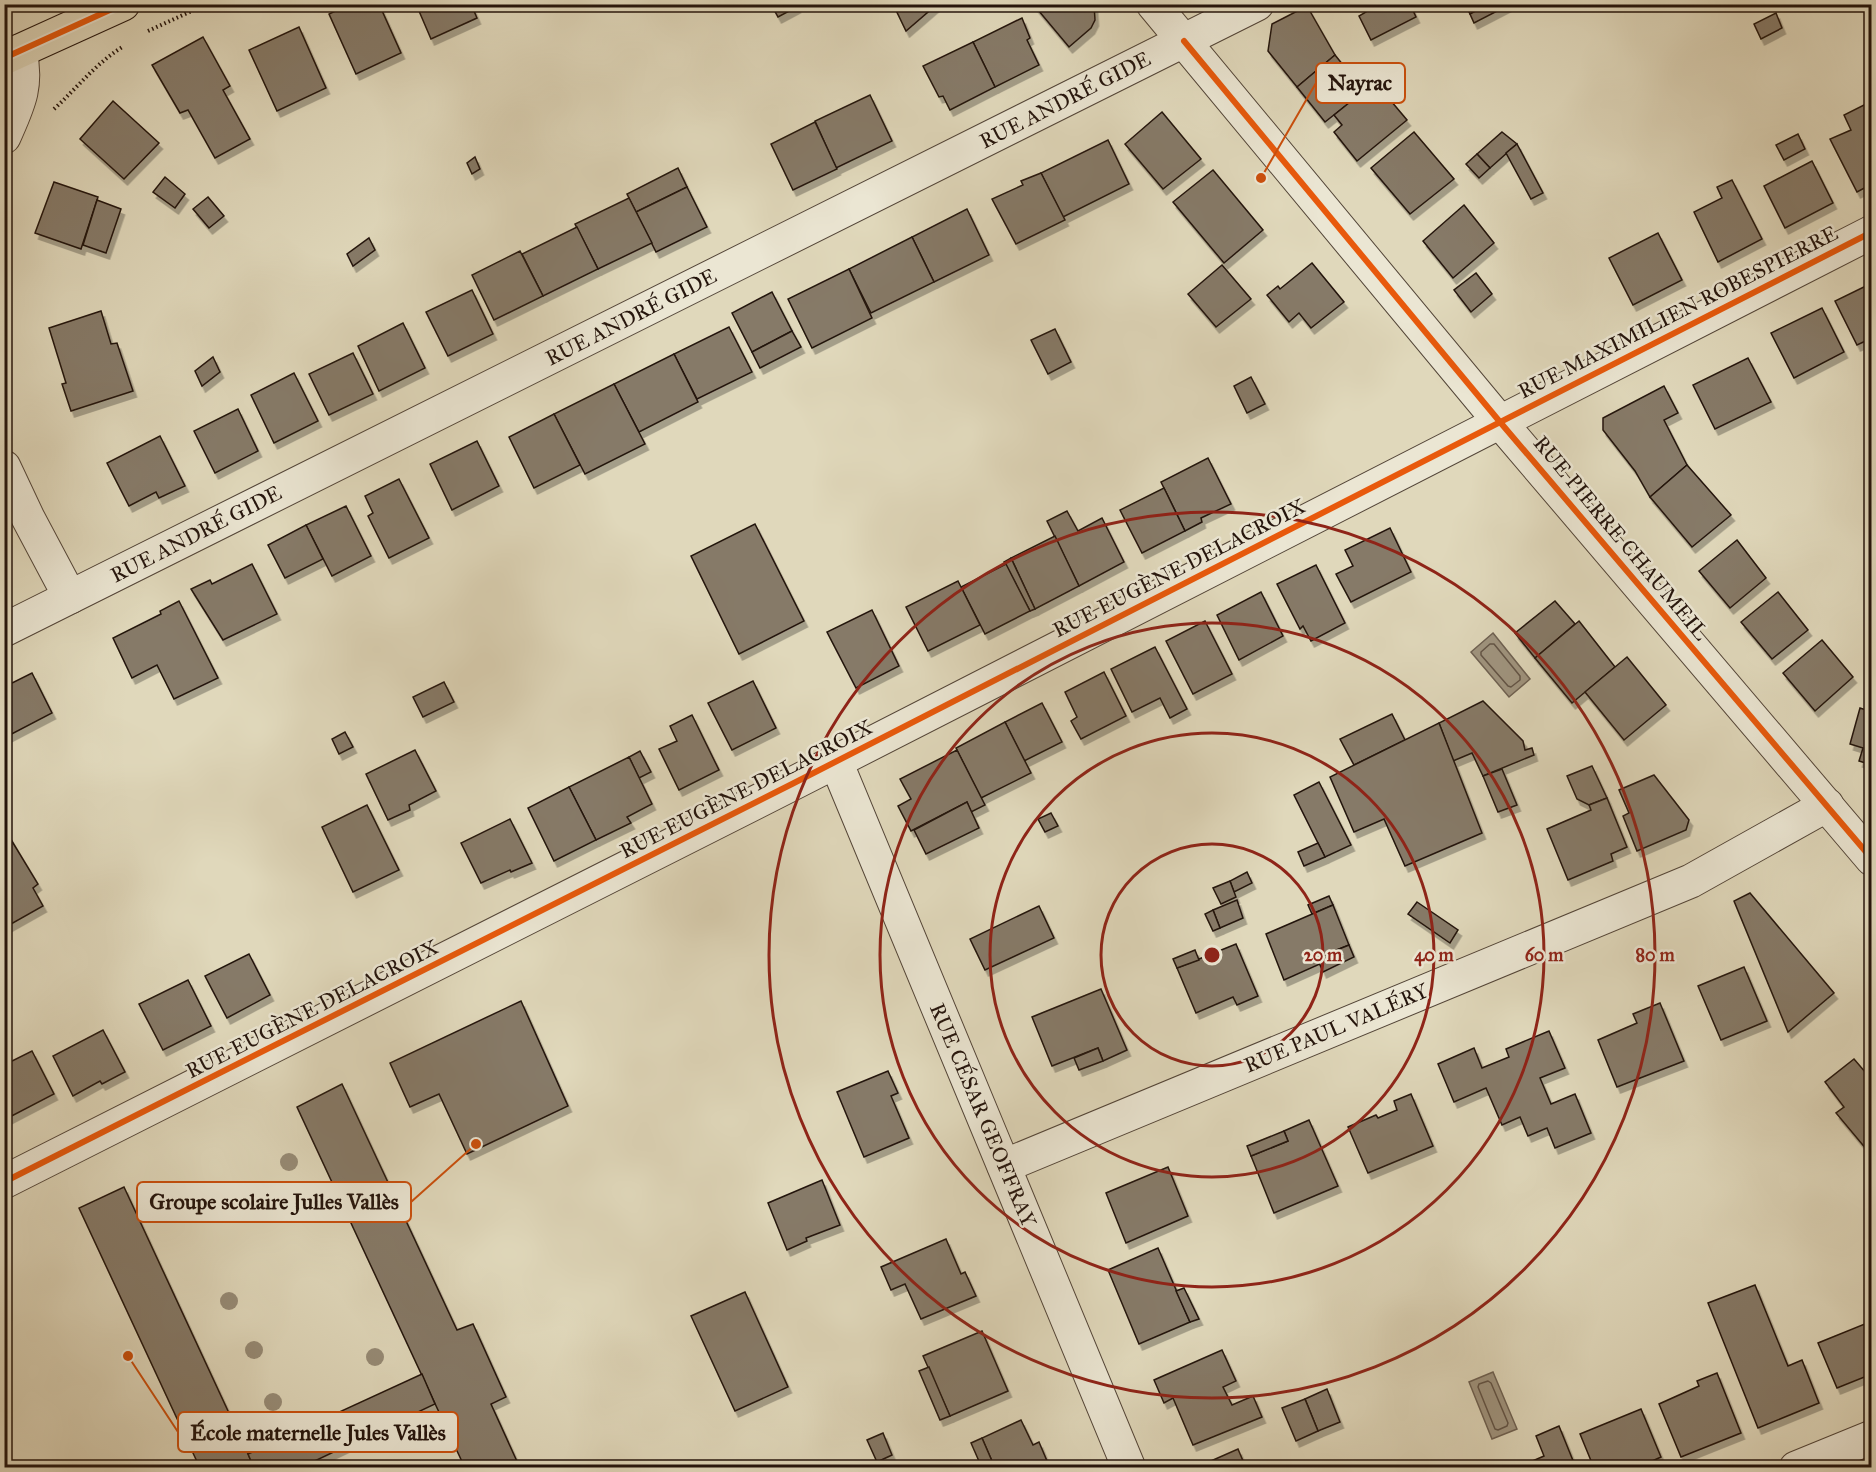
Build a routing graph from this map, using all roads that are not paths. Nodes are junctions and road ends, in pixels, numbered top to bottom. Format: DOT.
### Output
graph roads {
  1 [pos="123,4"];
  2 [pos="1153,4"];
  3 [pos="1257,4"];
  4 [pos="1184,41"];
  5 [pos="12,54"];
  6 [pos="9,126"];
  7 [pos="1872,232"];
  8 [pos="1500,422"];
  9 [pos="4,467"];
  10 [pos="70,597"];
  11 [pos="4,630"];
  12 [pos="836,762"];
  13 [pos="1827,805"];
  14 [pos="1872,819"];
  15 [pos="1872,859"];
  16 [pos="1004,1166"];
  17 [pos="4,1182"];
  18 [pos="1872,1437"];
  19 [pos="1129,1467"];
  20 [pos="1796,1467"];
  1 -- 5 [label="main road"];
  2 -- 4 [label="street, RUE PIERRE CHAUMEIL"];
  3 -- 4 [label="street, RUE ANDRÉ GIDE"];
  4 -- 8 [label="street, RUE PIERRE CHAUMEIL"];
  4 -- 10 [label="street, RUE ANDRÉ GIDE"];
  5 -- 6 [label="street"];
  7 -- 8 [label="street, RUE MAXIMILIEN ROBESPIERRE"];
  8 -- 12 [label="street, RUE EUGÈNE DELACROIX"];
  8 -- 13 [label="street, RUE PIERRE CHAUMEIL"];
  9 -- 10 [label="street"];
  10 -- 11 [label="street, RUE ANDRÉ GIDE"];
  12 -- 16 [label="street, RUE CÉSAR GEOFFRAY"];
  12 -- 17 [label="street, RUE EUGÈNE DELACROIX"];
  13 -- 14 [label="street"];
  13 -- 15 [label="street, RUE PIERRE CHAUMEIL"];
  13 -- 16 [label="street, RUE PAUL VALÉRY"];
  16 -- 19 [label="street, RUE CÉSAR GEOFFRAY"];
  18 -- 20 [label="street"];
}
